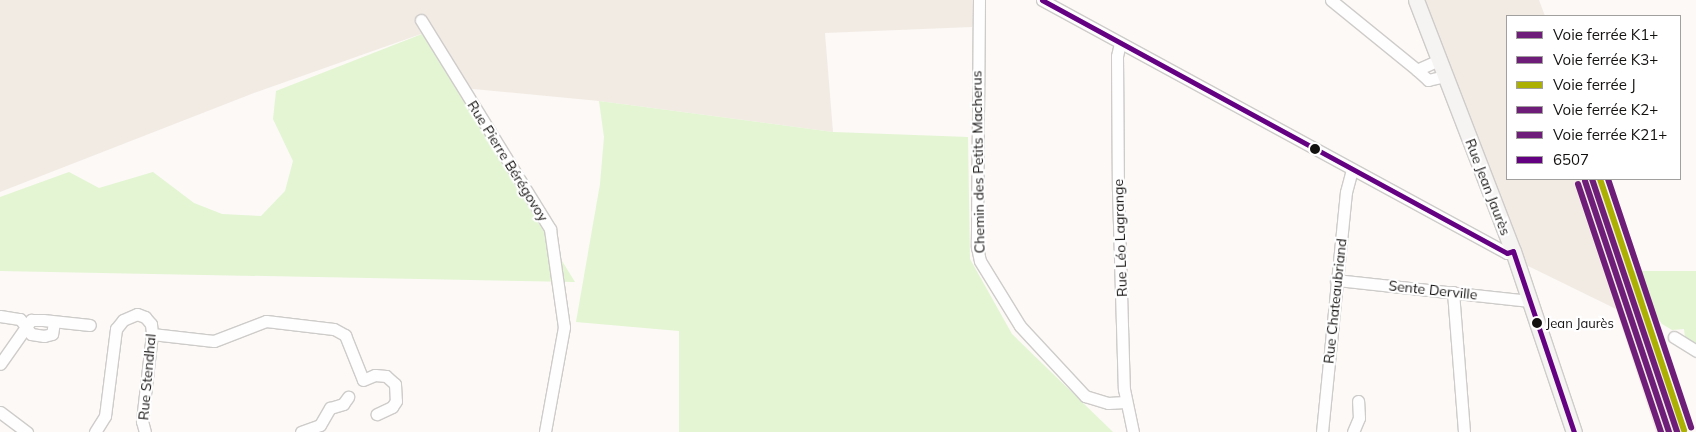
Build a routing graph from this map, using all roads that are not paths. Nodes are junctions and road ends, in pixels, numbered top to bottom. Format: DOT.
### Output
graph roads {
  1 [pos="979,0"];
  2 [pos="1042,0"];
  3 [pos="1331,0"];
  4 [pos="1416,0"];
  5 [pos="420,20"];
  6 [pos="1120,43"];
  7 [pos="1439,60"];
  8 [pos="1417,70"];
  9 [pos="1446,76"];
  10 [pos="1352,170"];
  11 [pos="1513,251"];
  12 [pos="1336,280"];
  13 [pos="1454,292"];
  14 [pos="1529,301"];
  15 [pos="0,316"];
  16 [pos="90,325"];
  17 [pos="26,327"];
  18 [pos="152,334"];
  19 [pos="1674,338"];
  20 [pos="1696,351"];
  21 [pos="0,364"];
  22 [pos="348,396"];
  23 [pos="1358,401"];
  24 [pos="1125,402"];
  25 [pos="0,412"];
  26 [pos="377,414"];
  27 [pos="27,432"];
  28 [pos="95,432"];
  29 [pos="145,432"];
  30 [pos="301,432"];
  31 [pos="545,432"];
  32 [pos="1133,432"];
  33 [pos="1322,432"];
  34 [pos="1353,432"];
  35 [pos="1464,432"];
  36 [pos="1574,432"];
  1 -- 24 [label="street, Chemin des Petits Macherus"];
  2 -- 6 [label="street"];
  3 -- 8 [label="street"];
  4 -- 7 [label="main road, Rue Jean Jaurès"];
  5 -- 31 [label="street, Rue Pierre Bérégovoy"];
  6 -- 10 [label="street"];
  6 -- 24 [label="street, Rue Léo Lagrange"];
  7 -- 8 [label="street"];
  7 -- 9 [label="main road, Rue Jean Jaurès"];
  8 -- 9 [label="street"];
  9 -- 11 [label="main road, Rue Jean Jaurès"];
  10 -- 11 [label="street"];
  10 -- 12 [label="street, Rue Chateaubriand"];
  11 -- 14 [label="main road, Rue Jean Jaurès"];
  12 -- 13 [label="street, Sente Derville"];
  12 -- 33 [label="street, Rue Chateaubriand"];
  13 -- 14 [label="street, Sente Derville"];
  13 -- 35 [label="street"];
  14 -- 36 [label="main road, Rue Jean Jaurès"];
  15 -- 17 [label="street"];
  16 -- 17 [label="street"];
  17 -- 21 [label="street"];
  18 -- 26 [label="street"];
  18 -- 28 [label="street, Rue Stendhal"];
  18 -- 29 [label="street, Rue Stendhal"];
  19 -- 20 [label="street"];
  22 -- 30 [label="street"];
  23 -- 34 [label="street"];
  24 -- 32 [label="street, Rue Léo Lagrange"];
  25 -- 27 [label="street"];
}
